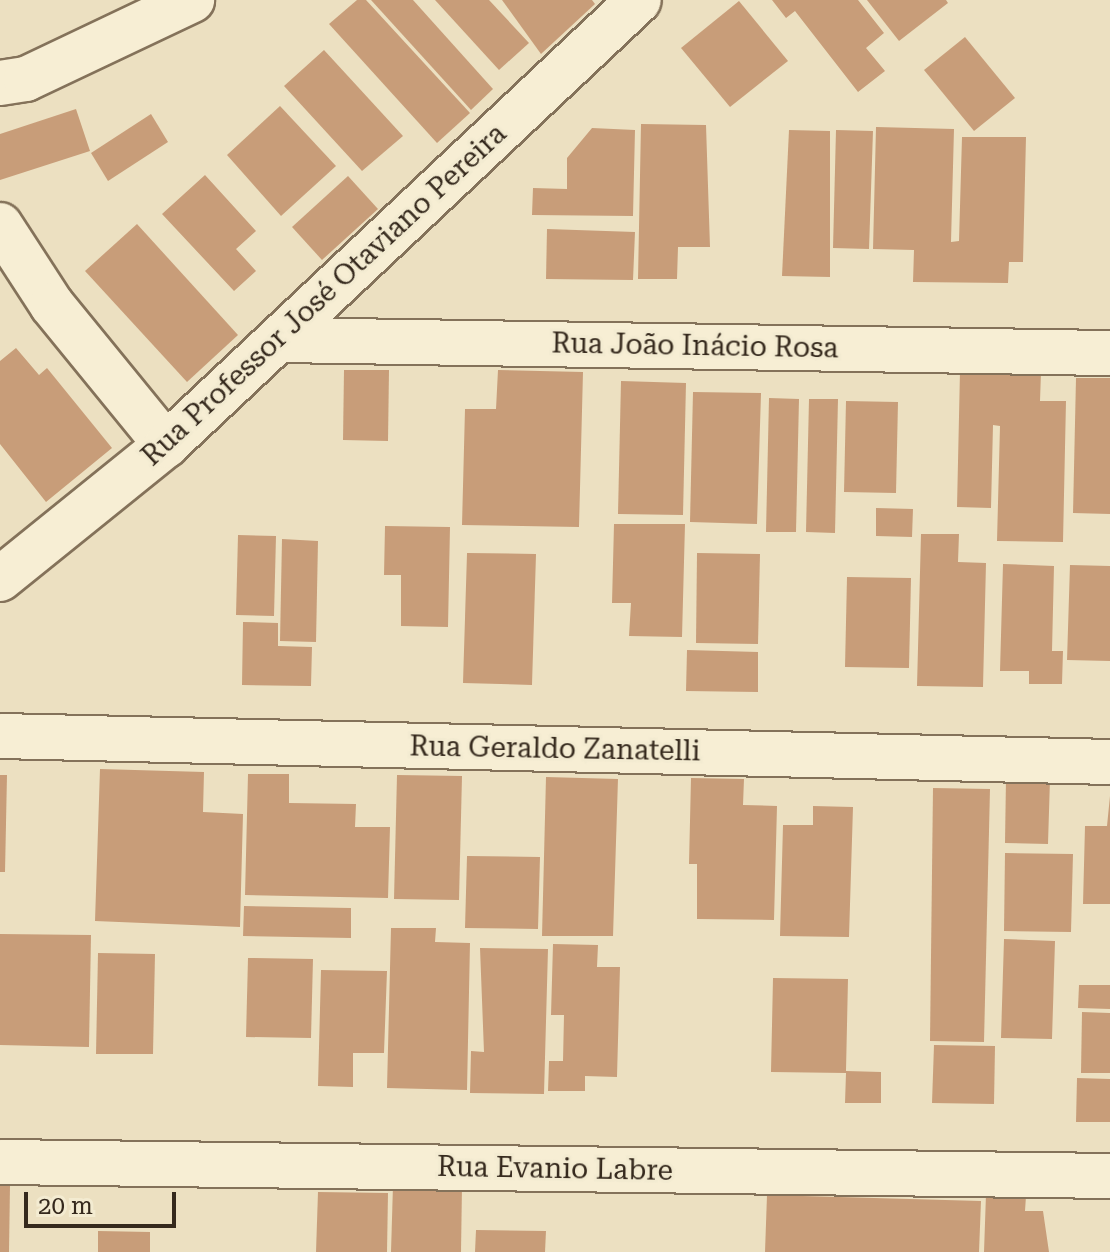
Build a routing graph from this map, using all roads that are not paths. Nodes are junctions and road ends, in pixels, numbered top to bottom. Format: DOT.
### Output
graph roads {
  1 [pos="192,0"];
  2 [pos="639,0"];
  3 [pos="0,83"];
  4 [pos="0,225"];
  5 [pos="280,340"];
  6 [pos="1110,353"];
  7 [pos="166,445"];
  8 [pos="0,579"];
  9 [pos="0,736"];
  10 [pos="1110,762"];
  11 [pos="0,1162"];
  12 [pos="1110,1176"];
  1 -- 3 [label="street"];
  2 -- 5 [label="street, Rua Professor José Otaviano Pereira"];
  4 -- 7 [label="street"];
  5 -- 6 [label="street, Rua João Inácio Rosa"];
  5 -- 7 [label="street, Rua Professor José Otaviano Pereira"];
  7 -- 8 [label="street, Rua Professor José Otaviano Pereira"];
  9 -- 10 [label="street, Rua Geraldo Zanatelli"];
  11 -- 12 [label="street, Rua Evanio Labre"];
}
